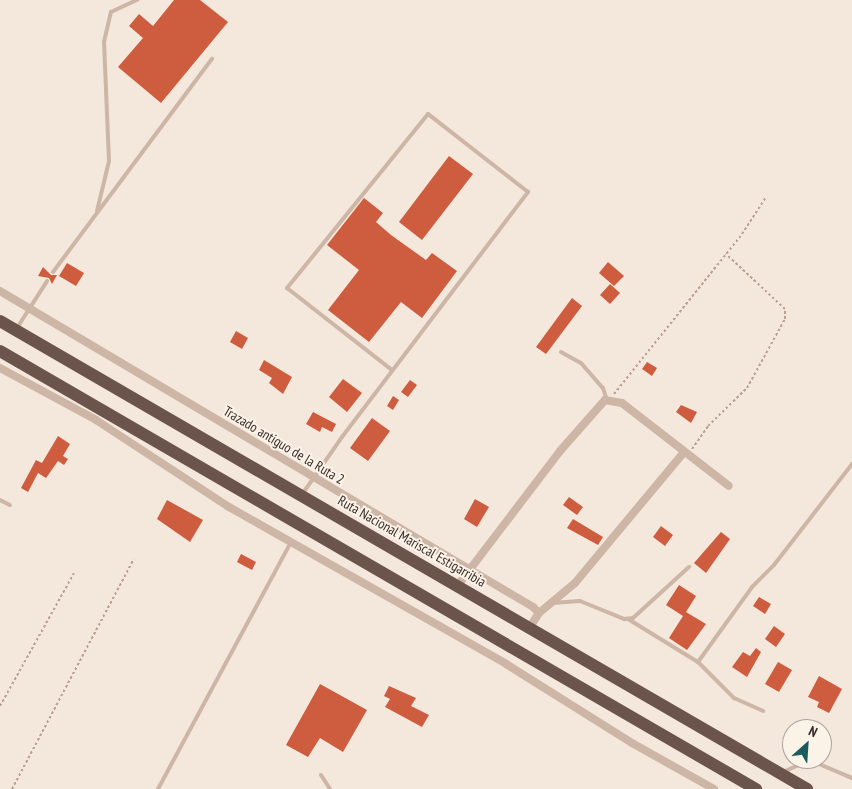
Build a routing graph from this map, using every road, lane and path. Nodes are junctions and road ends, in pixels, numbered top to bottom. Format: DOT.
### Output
graph roads {
  1 [pos="137,0"];
  2 [pos="212,59"];
  3 [pos="766,196"];
  4 [pos="95,215"];
  5 [pos="726,254"];
  6 [pos="52,272"];
  7 [pos="47,281"];
  8 [pos="0,291"];
  9 [pos="29,308"];
  10 [pos="0,321"];
  11 [pos="16,330"];
  12 [pos="0,351"];
  13 [pos="561,352"];
  14 [pos="0,368"];
  15 [pos="392,370"];
  16 [pos="609,400"];
  17 [pos="687,454"];
  18 [pos="852,464"];
  19 [pos="314,478"];
  20 [pos="728,486"];
  21 [pos="302,495"];
  22 [pos="0,500"];
  23 [pos="10,505"];
  24 [pos="290,542"];
  25 [pos="134,559"];
  26 [pos="689,567"];
  27 [pos="470,570"];
  28 [pos="74,573"];
  29 [pos="458,585"];
  30 [pos="551,602"];
  31 [pos="539,613"];
  32 [pos="628,619"];
  33 [pos="530,627"];
  34 [pos="698,662"];
  35 [pos="0,706"];
  36 [pos="763,711"];
  37 [pos="781,773"];
  38 [pos="321,775"];
  39 [pos="852,778"];
  40 [pos="12,789"];
  41 [pos="158,789"];
  42 [pos="330,789"];
  43 [pos="714,789"];
  44 [pos="756,789"];
  45 [pos="807,789"];
  1 -- 4 [label="lane"];
  2 -- 4 [label="lane"];
  3 -- 5 [label="path"];
  4 -- 6 [label="lane"];
  5 -- 16 [label="path"];
  5 -- 17 [label="path"];
  7 -- 9 [label="lane"];
  8 -- 9 [label="street, Trazado antiguo de la Ruta 2"];
  9 -- 11 [label="lane"];
  9 -- 19 [label="street, Trazado antiguo de la Ruta 2"];
  10 -- 11 [label="highway, Ruta Nacional Mariscal Estigarribia"];
  11 -- 21 [label="highway, Ruta Nacional Mariscal Estigarribia"];
  12 -- 44 [label="highway"];
  13 -- 16 [label="lane"];
  14 -- 24 [label="street"];
  15 -- 15 [label="lane"];
  15 -- 19 [label="lane"];
  16 -- 17 [label="street"];
  16 -- 27 [label="street"];
  17 -- 20 [label="street"];
  17 -- 30 [label="street"];
  18 -- 34 [label="lane"];
  19 -- 21 [label="lane"];
  19 -- 27 [label="street, Trazado antiguo de la Ruta 2"];
  21 -- 29 [label="highway, Ruta Nacional Mariscal Estigarribia"];
  22 -- 23 [label="lane"];
  24 -- 41 [label="lane"];
  24 -- 43 [label="street"];
  25 -- 40 [label="path"];
  26 -- 32 [label="lane"];
  27 -- 29 [label="street"];
  27 -- 31 [label="street, Trazado antiguo de la Ruta 2"];
  28 -- 35 [label="path"];
  29 -- 33 [label="highway, Ruta Nacional Mariscal Estigarribia"];
  30 -- 31 [label="street"];
  30 -- 32 [label="lane"];
  31 -- 33 [label="street"];
  32 -- 34 [label="lane"];
  33 -- 37 [label="highway, Ruta Nacional Mariscal Estigarribia"];
  34 -- 36 [label="lane"];
  37 -- 39 [label="lane"];
  37 -- 45 [label="highway, Ruta Nacional Mariscal Estigarribia"];
  38 -- 42 [label="lane"];
}
